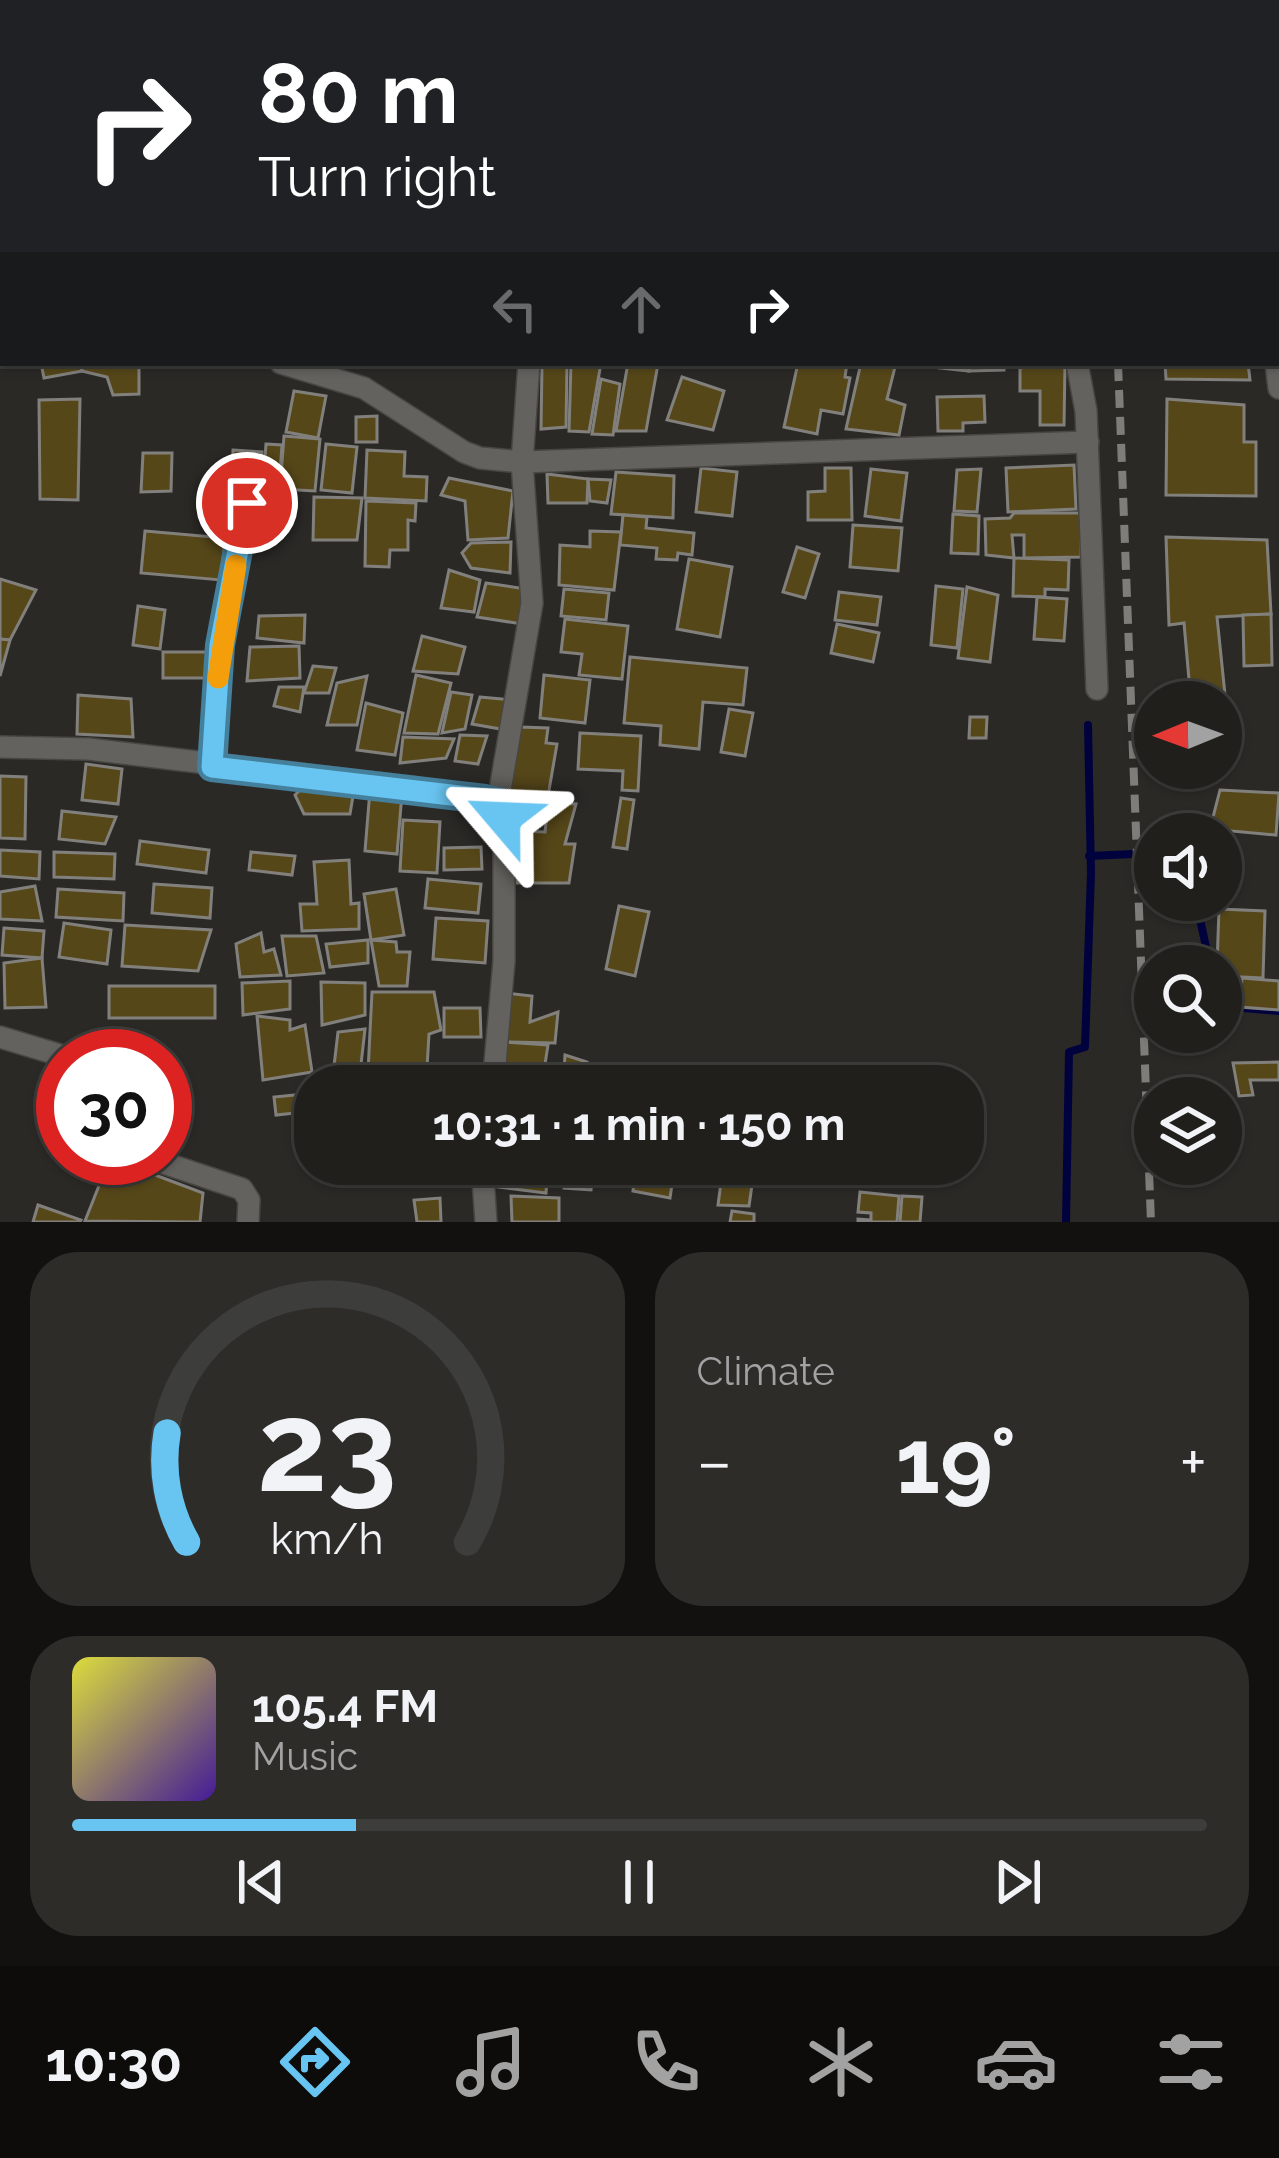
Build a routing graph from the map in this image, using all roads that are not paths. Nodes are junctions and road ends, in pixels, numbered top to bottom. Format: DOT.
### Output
graph roads {
  1 [pos="291,366"];
  2 [pos="530,366"];
  3 [pos="1077,366"];
  4 [pos="1088,442"];
  5 [pos="522,462"];
  6 [pos="247,503"];
  7 [pos="1097,689"];
  8 [pos="0,747"];
  9 [pos="212,767"];
  10 [pos="498,802"];
  11 [pos="0,1037"];
  12 [pos="36,1048"];
  13 [pos="495,1065"];
  14 [pos="192,1172"];
  15 [pos="483,1185"];
  16 [pos="248,1222"];
  17 [pos="486,1222"];
  1 -- 5 [label="street"];
  2 -- 5 [label="street"];
  3 -- 4 [label="street"];
  4 -- 5 [label="street"];
  4 -- 7 [label="street"];
  5 -- 10 [label="street"];
  6 -- 9 [label="street"];
  8 -- 9 [label="street"];
  9 -- 10 [label="street"];
  10 -- 13 [label="street"];
  11 -- 12 [label="street"];
  14 -- 16 [label="street"];
  15 -- 17 [label="street"];
}
